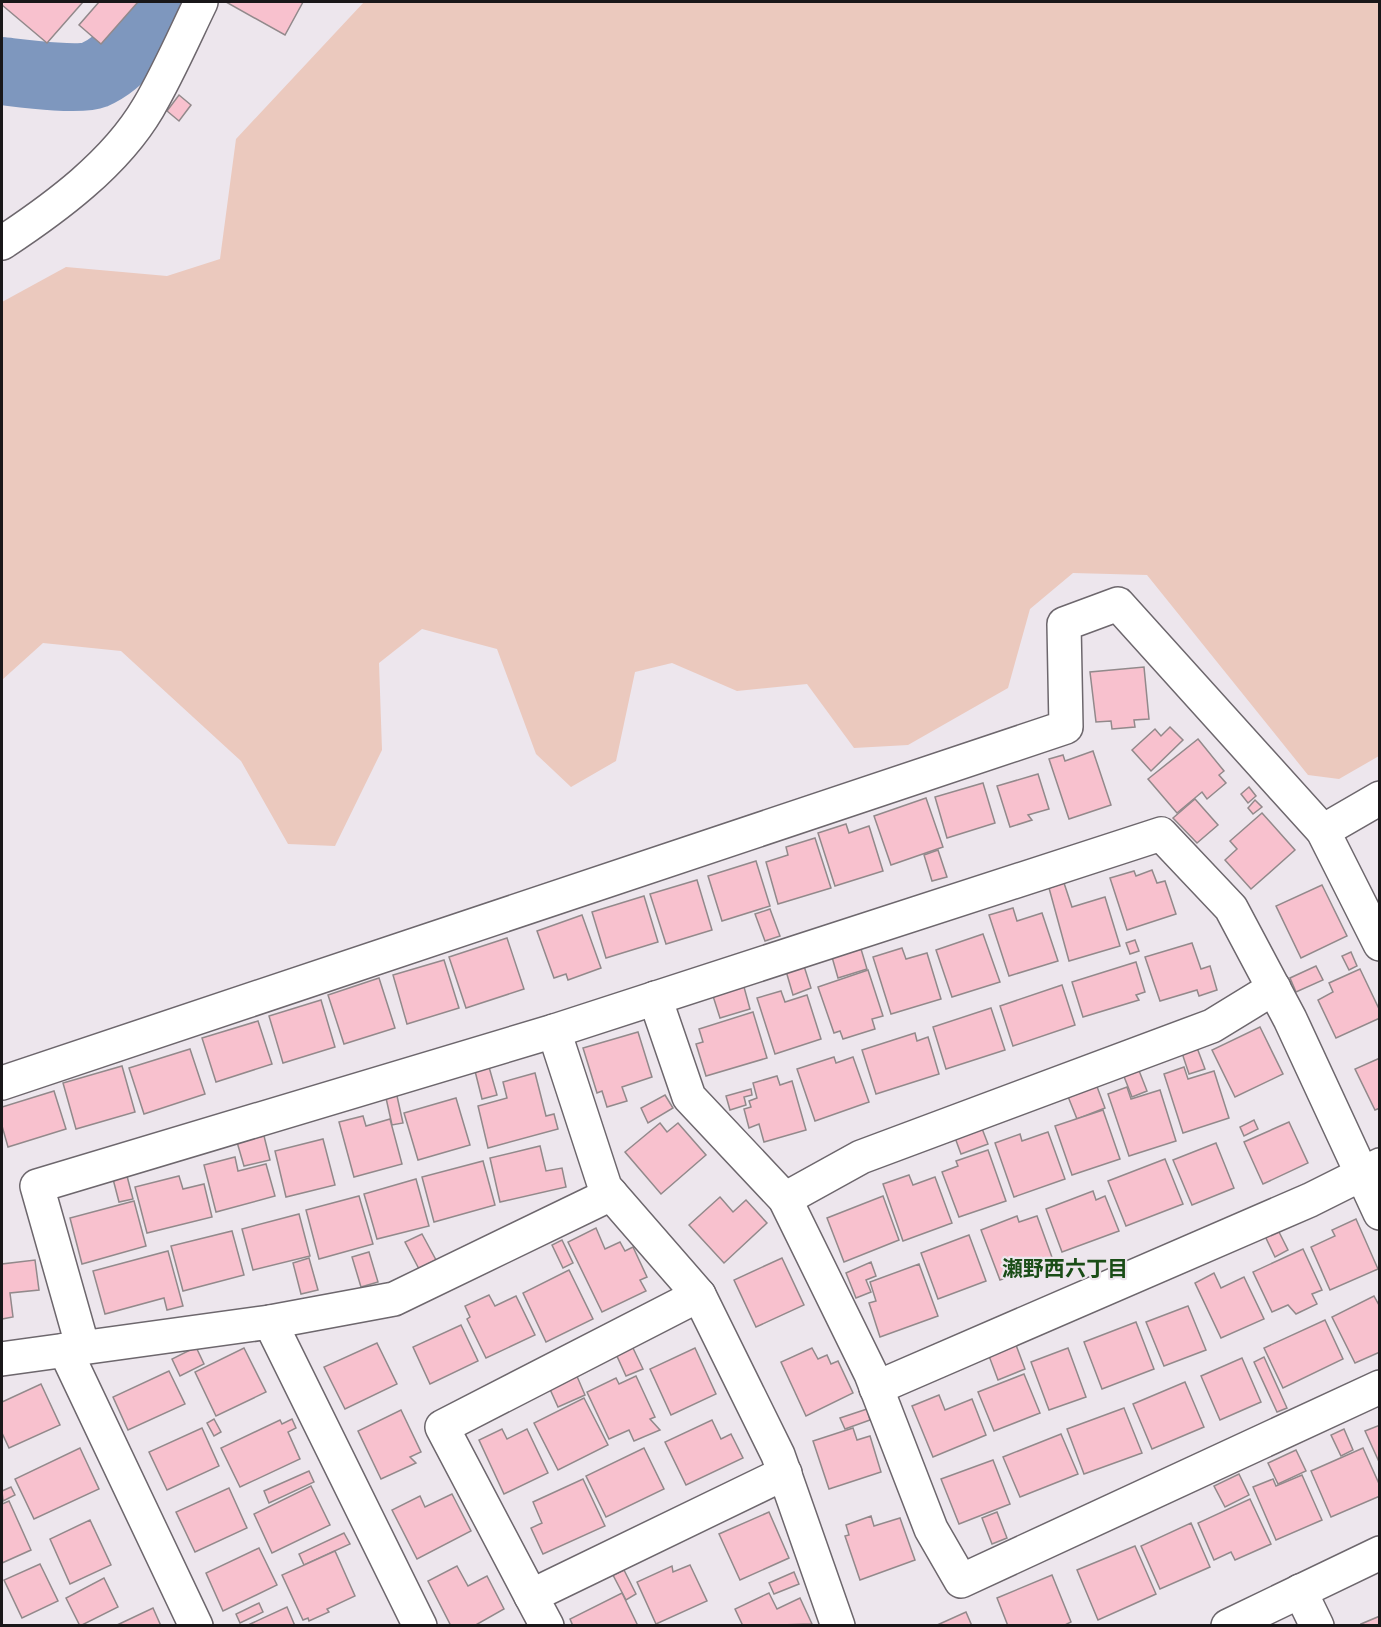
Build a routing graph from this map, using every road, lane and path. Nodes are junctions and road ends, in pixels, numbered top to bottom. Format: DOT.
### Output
graph roads {
  1 [pos="201,2"];
  2 [pos="2,243"];
  3 [pos="1380,798"];
  4 [pos="1323,831"];
  5 [pos="1380,944"];
  6 [pos="1274,988"];
  7 [pos="656,998"];
  8 [pos="554,1031"];
  9 [pos="2,1083"];
  10 [pos="1371,1169"];
  11 [pos="611,1194"];
  12 [pos="785,1199"];
  13 [pos="1380,1213"];
  14 [pos="699,1294"];
  15 [pos="270,1322"];
  16 [pos="74,1349"];
  17 [pos="2,1359"];
  18 [pos="1380,1387"];
  19 [pos="876,1388"];
  20 [pos="785,1473"];
  21 [pos="1380,1553"];
  22 [pos="1300,1591"];
  23 [pos="531,1596"];
  24 [pos="196,1626"];
  25 [pos="420,1626"];
  26 [pos="547,1626"];
  27 [pos="838,1626"];
  28 [pos="1228,1626"];
  29 [pos="1317,1626"];
  1 -- 2 [label="street"];
  3 -- 4 [label="street"];
  4 -- 5 [label="street"];
  4 -- 9 [label="street"];
  6 -- 7 [label="street"];
  6 -- 10 [label="street"];
  6 -- 12 [label="street"];
  7 -- 8 [label="street"];
  7 -- 12 [label="street"];
  8 -- 11 [label="street"];
  8 -- 16 [label="street"];
  10 -- 13 [label="street"];
  10 -- 19 [label="street"];
  11 -- 14 [label="street"];
  11 -- 15 [label="street"];
  12 -- 19 [label="street"];
  14 -- 20 [label="street"];
  14 -- 23 [label="street"];
  15 -- 16 [label="street"];
  15 -- 25 [label="street"];
  16 -- 17 [label="street"];
  16 -- 24 [label="street"];
  18 -- 19 [label="street"];
  20 -- 23 [label="street"];
  20 -- 27 [label="street"];
  21 -- 22 [label="street"];
  22 -- 28 [label="street"];
  22 -- 29 [label="street"];
  23 -- 26 [label="street"];
}
